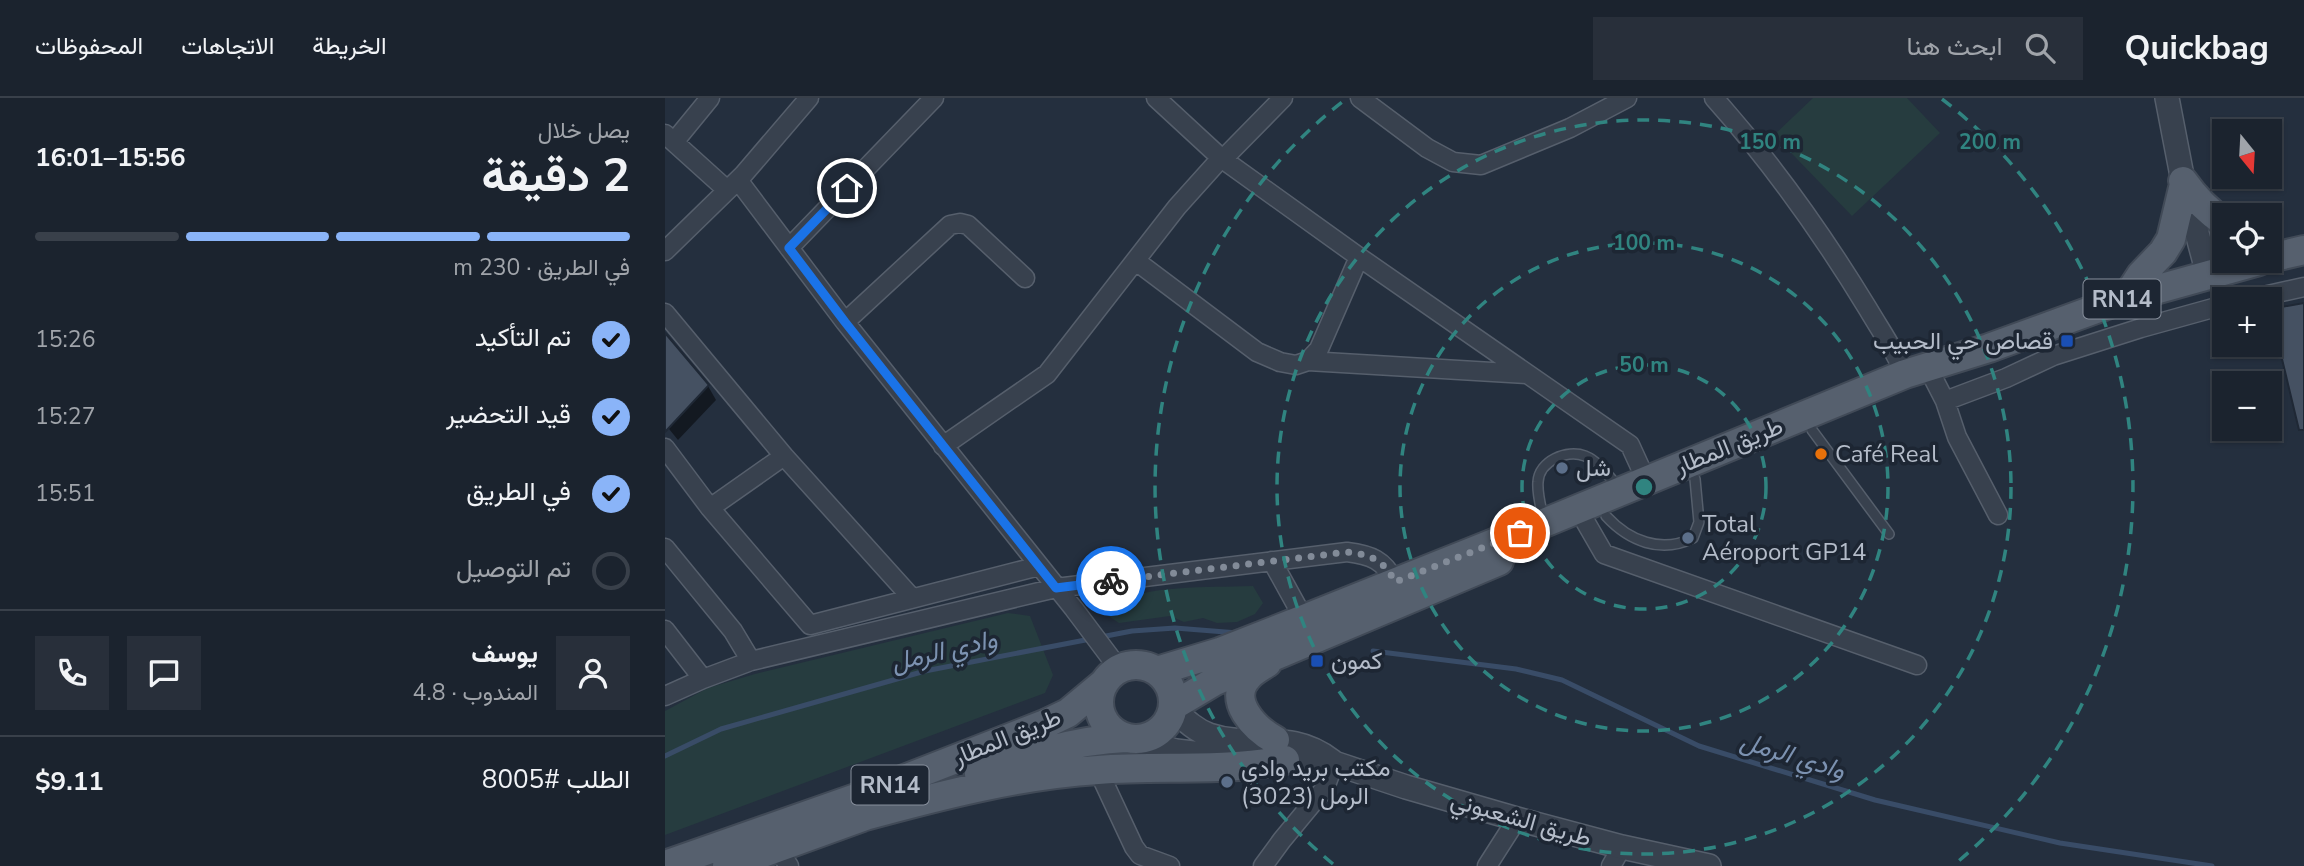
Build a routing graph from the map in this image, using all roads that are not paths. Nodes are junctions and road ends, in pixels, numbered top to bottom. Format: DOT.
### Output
graph roads {
  1 [pos="710,98"];
  2 [pos="809,98"];
  3 [pos="934,98"];
  4 [pos="1156,98"];
  5 [pos="1283,98"];
  6 [pos="1360,98"];
  7 [pos="1627,98"];
  8 [pos="1714,98"];
  9 [pos="2167,98"];
  10 [pos="669,138"];
  11 [pos="1222,159"];
  12 [pos="2184,183"];
  13 [pos="732,185"];
  14 [pos="2212,215"];
  15 [pos="789,248"];
  16 [pos="665,251"];
  17 [pos="1359,257"];
  18 [pos="1136,261"];
  19 [pos="2212,273"];
  20 [pos="2208,274"];
  21 [pos="1025,278"];
  22 [pos="2304,287"];
  23 [pos="2282,292"];
  24 [pos="2126,298"];
  25 [pos="2212,308"];
  26 [pos="665,313"];
  27 [pos="845,322"];
  28 [pos="1308,361"];
  29 [pos="1527,374"];
  30 [pos="1927,380"];
  31 [pos="1812,430"];
  32 [pos="943,446"];
  33 [pos="665,447"];
  34 [pos="784,456"];
  35 [pos="1695,479"];
  36 [pos="1633,486"];
  37 [pos="710,508"];
  38 [pos="1998,514"];
  39 [pos="1590,516"];
  40 [pos="1544,523"];
  41 [pos="1888,534"];
  42 [pos="665,548"];
  43 [pos="1272,561"];
  44 [pos="1039,566"];
  45 [pos="1395,582"];
  46 [pos="1056,588"];
  47 [pos="912,598"];
  48 [pos="1304,619"];
  49 [pos="810,625"];
  50 [pos="665,630"];
  51 [pos="815,646"];
  52 [pos="1279,654"];
  53 [pos="751,661"];
  54 [pos="1917,665"];
  55 [pos="1157,671"];
  56 [pos="1112,676"];
  57 [pos="703,678"];
  58 [pos="665,696"];
  59 [pos="1173,708"];
  60 [pos="1129,739"];
  61 [pos="1280,750"];
  62 [pos="1334,763"];
  63 [pos="1098,769"];
  64 [pos="861,817"];
  65 [pos="1517,820"];
  66 [pos="783,857"];
  67 [pos="1617,857"];
  68 [pos="665,865"];
  69 [pos="727,866"];
  70 [pos="1170,866"];
  71 [pos="1263,866"];
  72 [pos="1487,866"];
  73 [pos="1709,866"];
  1 -- 10 [label="street"];
  2 -- 13 [label="street"];
  3 -- 15 [label="street"];
  4 -- 11 [label="street"];
  5 -- 11 [label="street"];
  6 -- 7 [label="street"];
  8 -- 30 [label="street"];
  9 -- 12 [label="street"];
  10 -- 13 [label="street"];
  11 -- 17 [label="street"];
  11 -- 18 [label="street"];
  12 -- 14 [label="main road"];
  12 -- 20 [label="street"];
  12 -- 24 [label="main road"];
  13 -- 15 [label="street"];
  13 -- 16 [label="street"];
  15 -- 27 [label="street"];
  17 -- 28 [label="street"];
  17 -- 29 [label="street"];
  18 -- 28 [label="street"];
  18 -- 32 [label="street"];
  19 -- 20 [label="main road, طريق المطار / RN14"];
  20 -- 24 [label="main road, طريق المطار / RN14"];
  21 -- 27 [label="street"];
  22 -- 23 [label="street"];
  24 -- 30 [label="main road, طريق المطار / RN14"];
  25 -- 30 [label="street"];
  26 -- 34 [label="street"];
  27 -- 32 [label="street"];
  28 -- 29 [label="street"];
  29 -- 36 [label="street"];
  30 -- 31 [label="main road, طريق المطار / RN14"];
  30 -- 36 [label="main road, طريق المطار / RN14"];
  30 -- 38 [label="street"];
  31 -- 35 [label="main road, طريق المطار / RN14"];
  31 -- 41 [label="lane"];
  32 -- 44 [label="street"];
  33 -- 37 [label="street"];
  34 -- 37 [label="street"];
  34 -- 47 [label="street"];
  35 -- 39 [label="main road, طريق المطار / RN14"];
  35 -- 39 [label="lane"];
  36 -- 39 [label="main road, طريق المطار / RN14"];
  36 -- 40 [label="lane"];
  37 -- 49 [label="street"];
  39 -- 40 [label="main road, طريق المطار / RN14"];
  39 -- 52 [label="main road, طريق المطار / RN14"];
  39 -- 54 [label="street"];
  40 -- 45 [label="main road, طريق المطار / RN14"];
  42 -- 53 [label="street"];
  43 -- 45 [label="street"];
  43 -- 46 [label="street"];
  43 -- 48 [label="street"];
  44 -- 46 [label="street"];
  44 -- 47 [label="street"];
  45 -- 48 [label="main road, طريق المطار / RN14"];
  46 -- 51 [label="street"];
  46 -- 56 [label="street"];
  47 -- 49 [label="street"];
  48 -- 55 [label="main road, طريق المطار / RN14"];
  49 -- 51 [label="street"];
  50 -- 57 [label="street"];
  51 -- 53 [label="street"];
  52 -- 59 [label="main road, طريق المطار / RN14"];
  52 -- 61 [label="main road"];
  53 -- 57 [label="street"];
  55 -- 56 [label="main road, RN14"];
  55 -- 59 [label="main road"];
  56 -- 60 [label="main road"];
  56 -- 68 [label="main road, طريق المطار / RN14"];
  57 -- 58 [label="street"];
  59 -- 60 [label="main road, RN14"];
  59 -- 61 [label="street, طريق الشعبوني"];
  60 -- 61 [label="street, طريق الشعبوني"];
  60 -- 64 [label="main road, طريق المطار / RN14"];
  61 -- 62 [label="street, طريق الشعبوني"];
  61 -- 63 [label="main road"];
  62 -- 65 [label="street, طريق الشعبوني"];
  62 -- 71 [label="street"];
  63 -- 64 [label="main road"];
  63 -- 70 [label="street"];
  64 -- 66 [label="main road, طريق المطار / RN14"];
  65 -- 67 [label="street, طريق الشعبوني"];
  65 -- 72 [label="street"];
  66 -- 69 [label="main road, طريق المطار / RN14"];
  67 -- 73 [label="street, طريق الشعبوني"];
}
